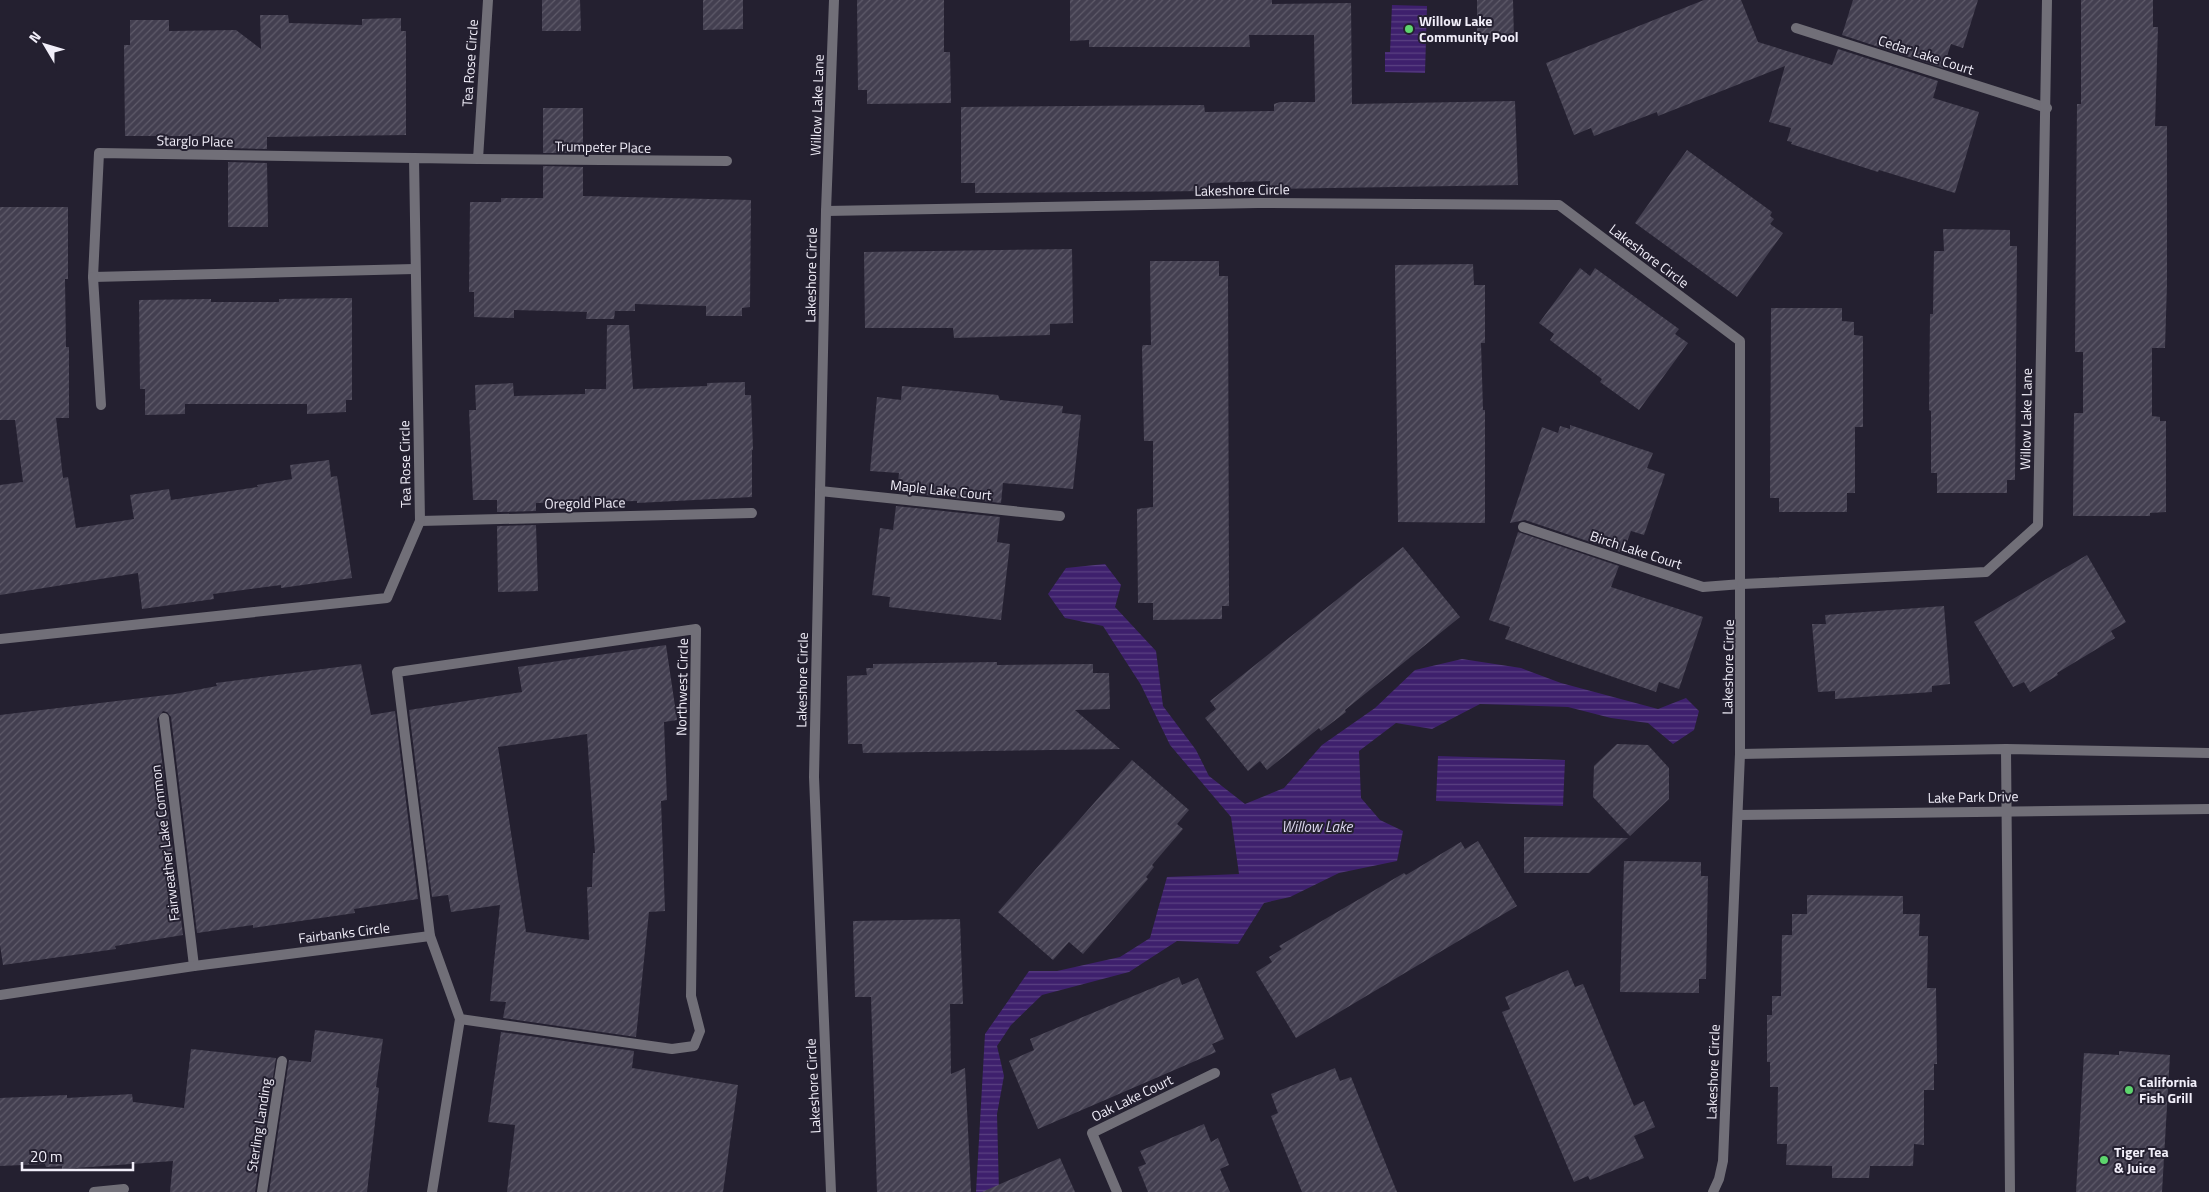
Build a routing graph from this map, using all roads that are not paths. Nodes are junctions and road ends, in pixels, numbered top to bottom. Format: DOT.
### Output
graph roads {
  1 [pos="488,0"];
  2 [pos="834,0"];
  3 [pos="2047,0"];
  4 [pos="1796,28"];
  5 [pos="2047,108"];
  6 [pos="414,158"];
  7 [pos="478,159"];
  8 [pos="727,162"];
  9 [pos="826,211"];
  10 [pos="414,269"];
  11 [pos="93,276"];
  12 [pos="101,405"];
  13 [pos="820,492"];
  14 [pos="752,513"];
  15 [pos="1060,516"];
  16 [pos="420,521"];
  17 [pos="1523,527"];
  18 [pos="1742,584"];
  19 [pos="0,639"];
  20 [pos="164,718"];
  21 [pos="2006,749"];
  22 [pos="2209,753"];
  23 [pos="1740,754"];
  24 [pos="2209,809"];
  25 [pos="2008,810"];
  26 [pos="1738,815"];
  27 [pos="430,936"];
  28 [pos="194,966"];
  29 [pos="0,995"];
  30 [pos="460,1019"];
  31 [pos="282,1061"];
  32 [pos="1215,1074"];
  33 [pos="124,1189"];
  34 [pos="94,1192"];
  35 [pos="262,1192"];
  36 [pos="432,1192"];
  37 [pos="831,1192"];
  38 [pos="1117,1192"];
  39 [pos="1713,1192"];
  40 [pos="2010,1192"];
  1 -- 7 [label="street, Tea Rose Circle"];
  2 -- 9 [label="street, Willow Lake Lane"];
  3 -- 5 [label="street, Willow Lake Lane"];
  4 -- 5 [label="street, Cedar Lake Court"];
  5 -- 18 [label="street, Willow Lake Lane"];
  6 -- 7 [label="street"];
  6 -- 10 [label="street, Tea Rose Circle"];
  6 -- 11 [label="street, Starglo Place"];
  7 -- 8 [label="street, Trumpeter Place"];
  9 -- 13 [label="street, Lakeshore Circle"];
  9 -- 18 [label="street, Lakeshore Circle"];
  10 -- 11 [label="street"];
  10 -- 16 [label="street, Tea Rose Circle"];
  11 -- 12 [label="street, Starglo Place"];
  13 -- 15 [label="street, Maple Lake Court"];
  13 -- 37 [label="street, Lakeshore Circle"];
  14 -- 16 [label="street, Oregold Place"];
  16 -- 19 [label="street, Tea Rose Circle"];
  17 -- 18 [label="street, Birch Lake Court"];
  18 -- 23 [label="street, Lakeshore Circle"];
  20 -- 28 [label="street, Fairweather Lake Common"];
  21 -- 22 [label="street"];
  21 -- 23 [label="street"];
  21 -- 25 [label="street"];
  23 -- 26 [label="street, Lakeshore Circle"];
  24 -- 25 [label="street, Lake Park Drive"];
  25 -- 26 [label="street, Lake Park Drive"];
  25 -- 40 [label="street"];
  26 -- 39 [label="street, Lakeshore Circle"];
  27 -- 28 [label="street, Fairbanks Circle"];
  27 -- 30 [label="street"];
  27 -- 30 [label="street, Northwest Circle"];
  28 -- 29 [label="street, Fairbanks Circle"];
  30 -- 36 [label="street"];
  31 -- 35 [label="street, Sterling Landing"];
  32 -- 38 [label="street, Oak Lake Court"];
  33 -- 34 [label="street"];
}
